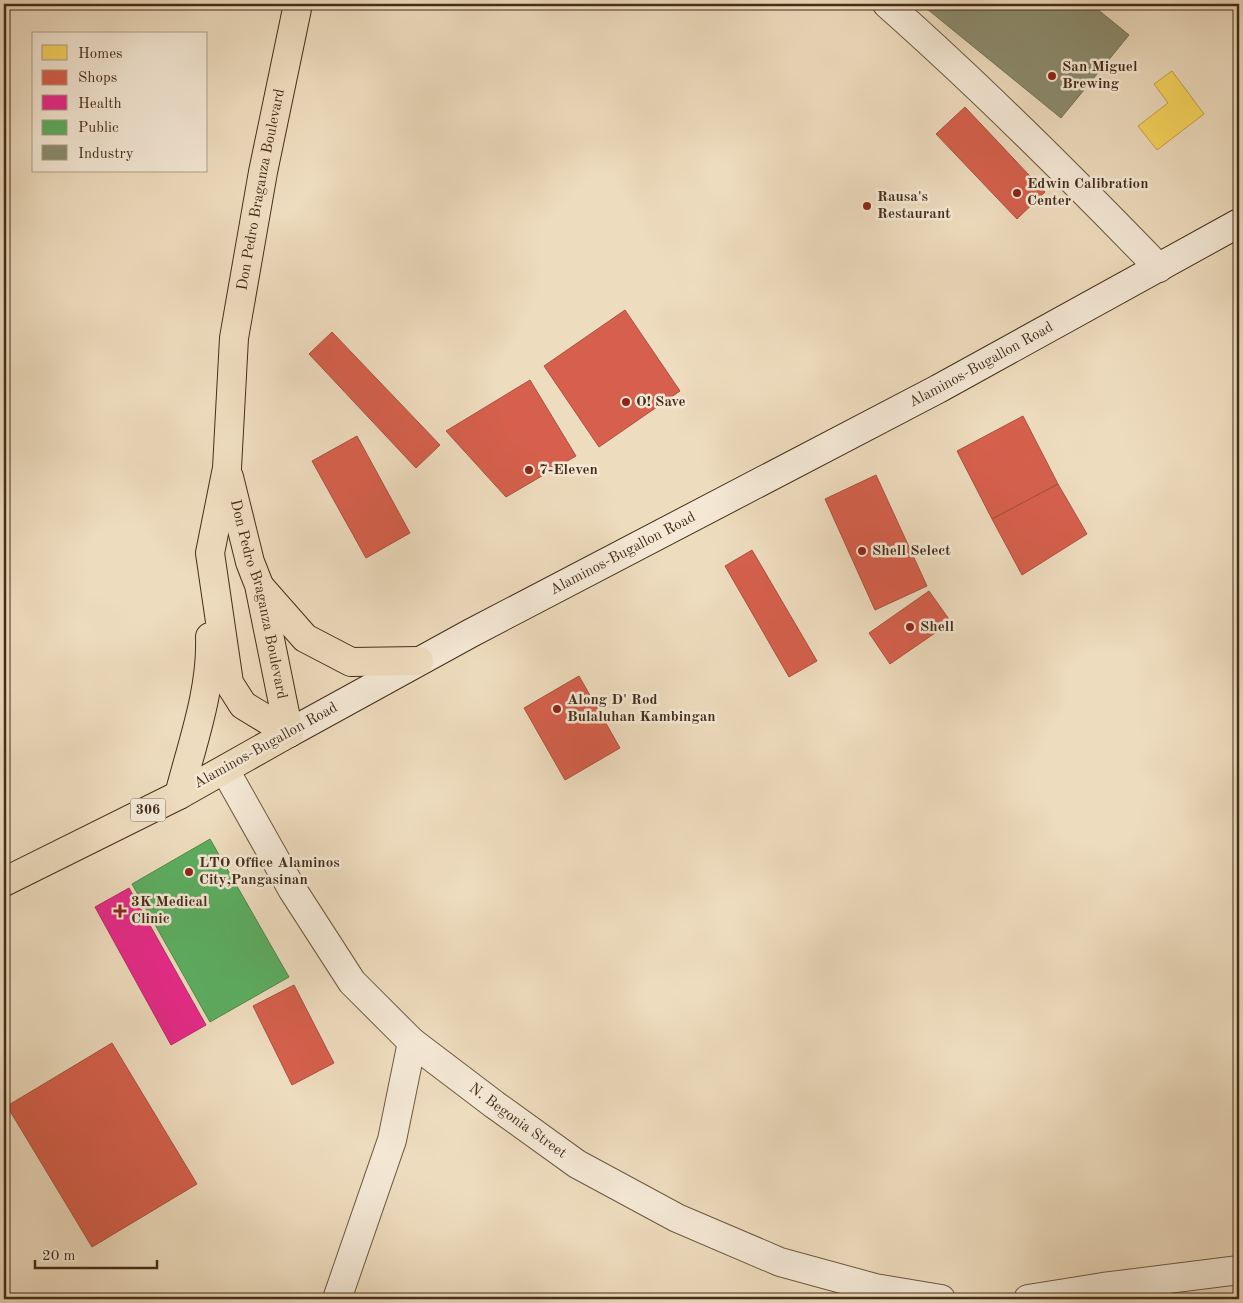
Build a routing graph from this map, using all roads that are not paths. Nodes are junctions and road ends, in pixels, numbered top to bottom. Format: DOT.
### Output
graph roads {
  1 [pos="298,4"];
  2 [pos="887,4"];
  3 [pos="1239,224"];
  4 [pos="1159,268"];
  5 [pos="227,468"];
  6 [pos="210,553"];
  7 [pos="259,585"];
  8 [pos="418,661"];
  9 [pos="289,733"];
  10 [pos="225,770"];
  11 [pos="179,795"];
  12 [pos="4,882"];
  13 [pos="412,1042"];
  14 [pos="1239,1270"];
  15 [pos="337,1299"];
  16 [pos="941,1299"];
  17 [pos="1028,1299"];
  1 -- 5 [label="main road, Don Pedro Braganza Boulevard"];
  2 -- 4 [label="street"];
  3 -- 4 [label="street, Alaminos-Bugallon Road / 306"];
  4 -- 8 [label="street, Alaminos-Bugallon Road / 306"];
  5 -- 6 [label="main road, Don Pedro Braganza Boulevard"];
  5 -- 7 [label="main road, Don Pedro Braganza Boulevard"];
  6 -- 9 [label="main road, Don Pedro Braganza Boulevard"];
  6 -- 11 [label="main road"];
  7 -- 8 [label="main road"];
  7 -- 9 [label="main road, Don Pedro Braganza Boulevard"];
  8 -- 9 [label="street, Alaminos-Bugallon Road / 306"];
  9 -- 10 [label="main road, Alaminos-Bugallon Road / 306"];
  10 -- 11 [label="main road, Alaminos-Bugallon Road / 306"];
  10 -- 13 [label="street, N. Begonia Street"];
  11 -- 12 [label="main road, Alaminos-Bugallon Road / 306"];
  13 -- 15 [label="street"];
  13 -- 16 [label="street, N. Begonia Street"];
  14 -- 17 [label="street"];
}
